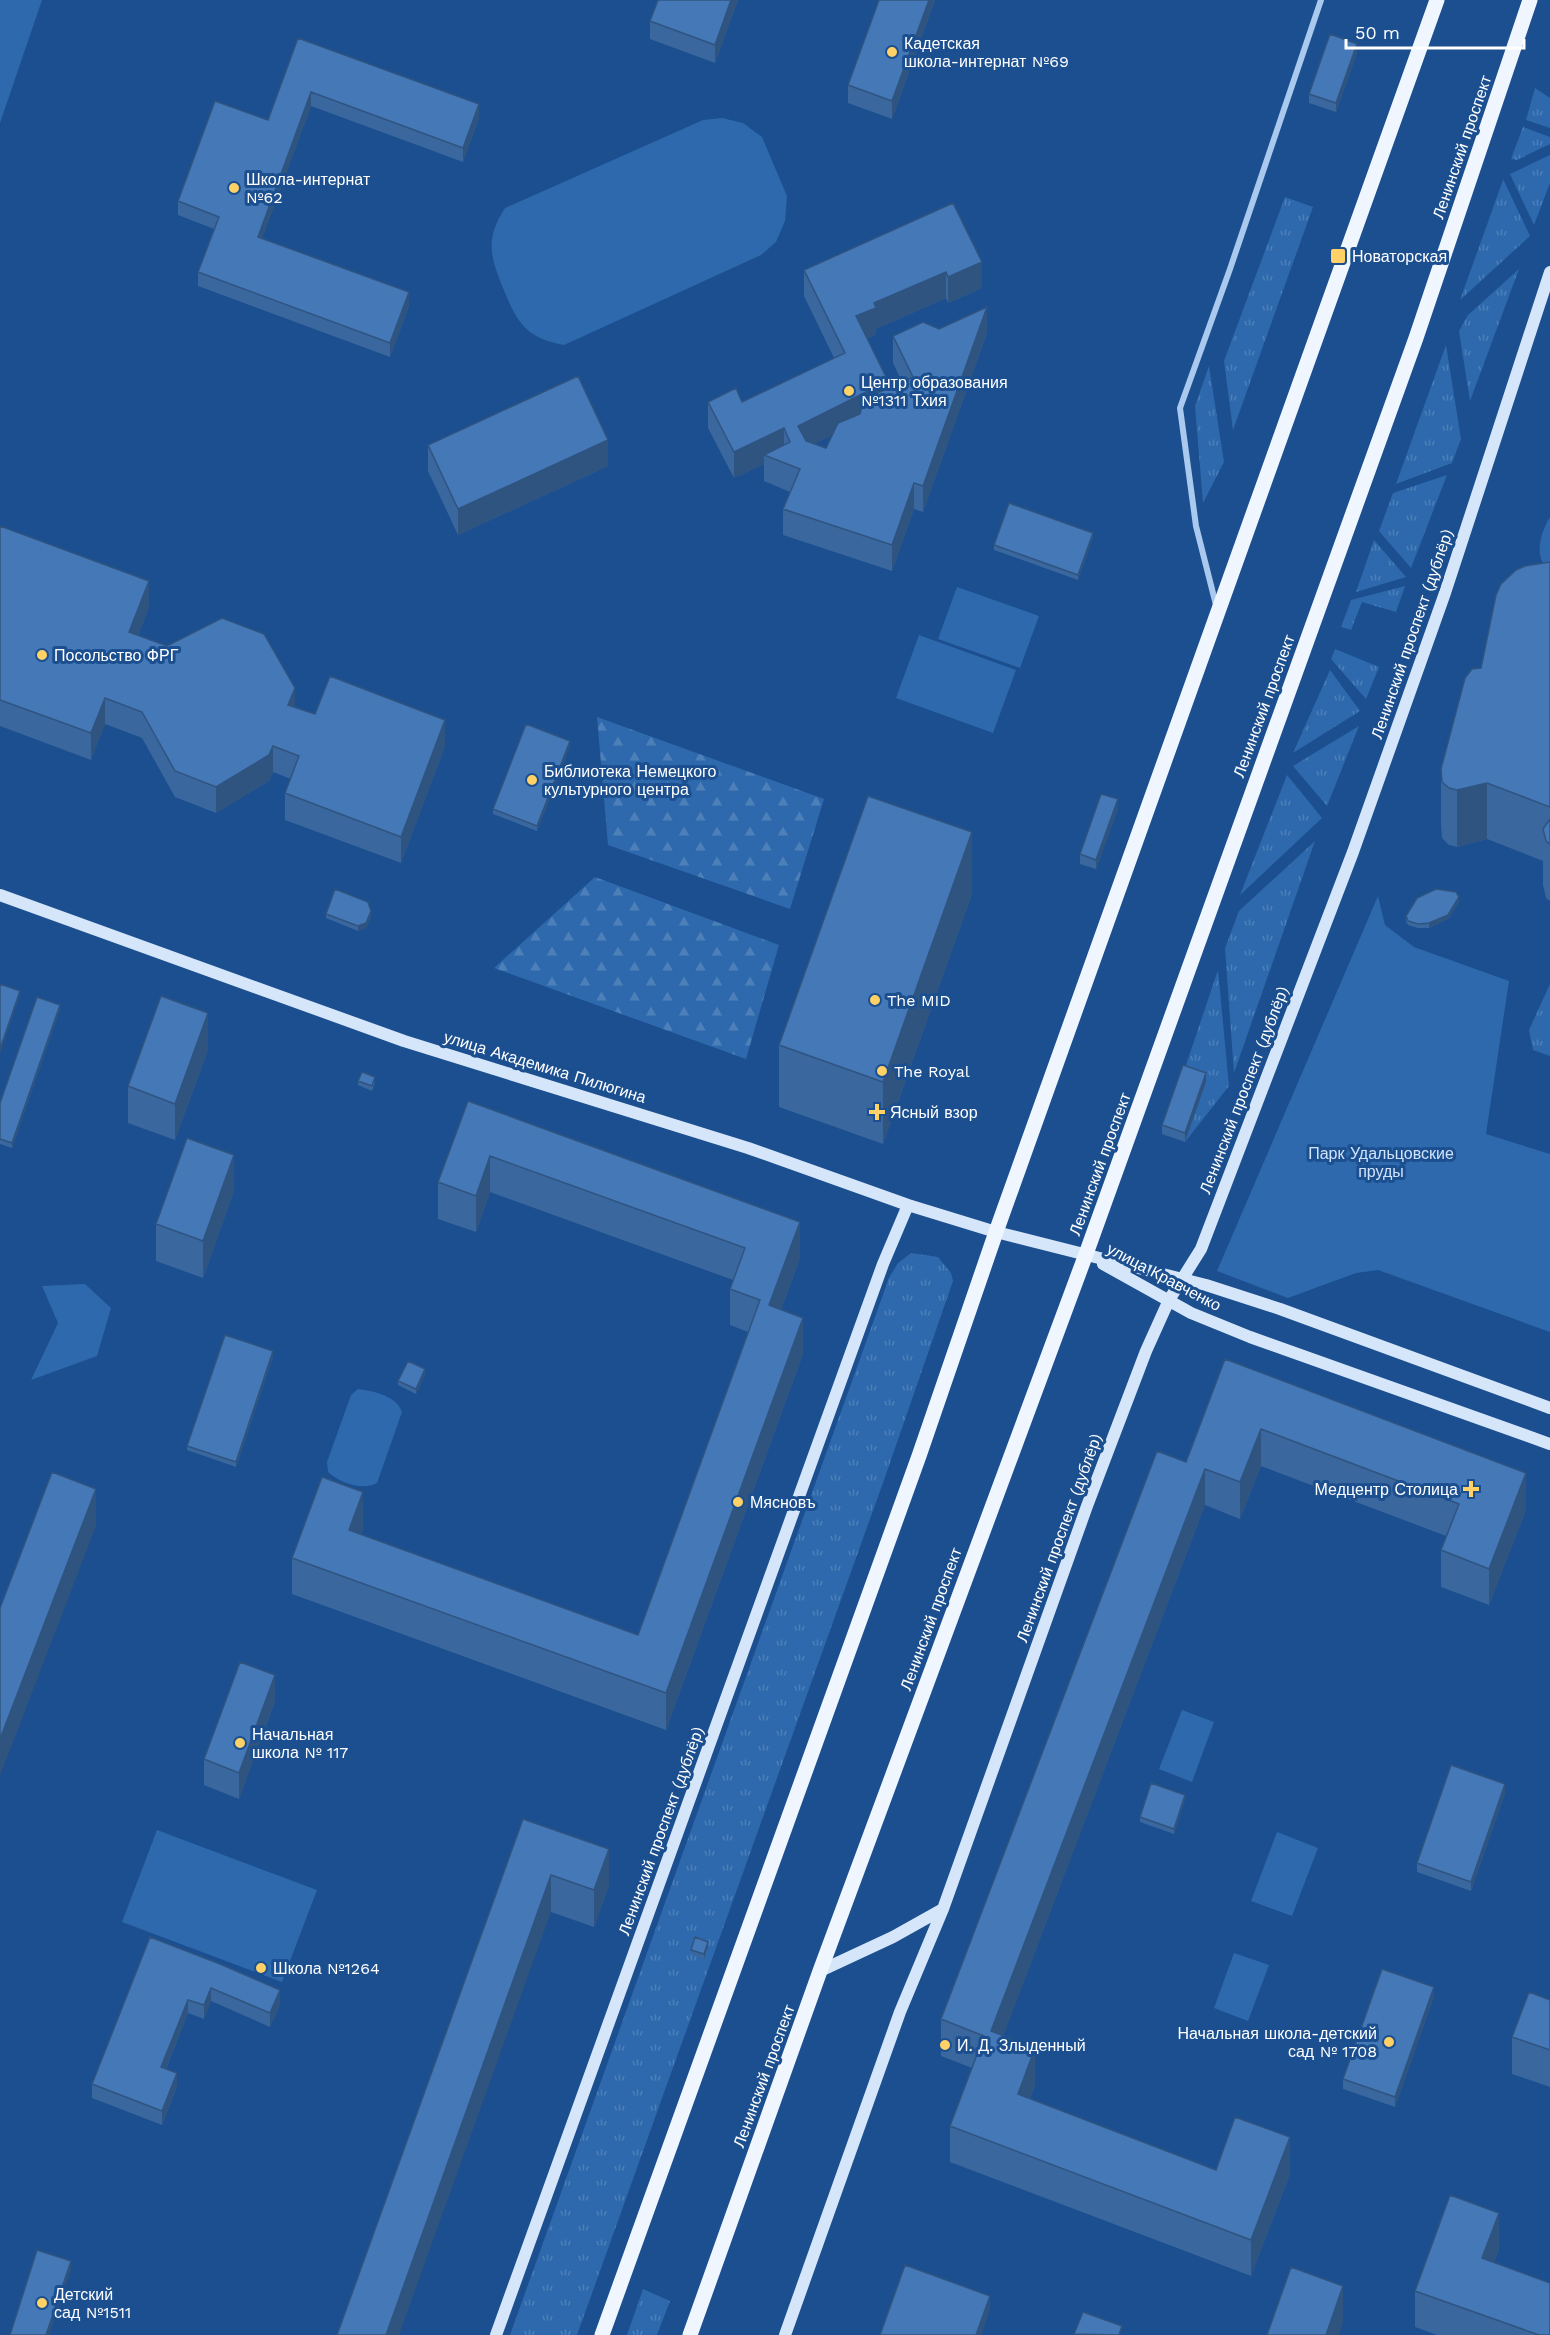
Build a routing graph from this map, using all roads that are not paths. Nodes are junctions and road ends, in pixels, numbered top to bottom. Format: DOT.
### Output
graph roads {
  1 [pos="1321,0"];
  2 [pos="1437,0"];
  3 [pos="1530,0"];
  4 [pos="1550,272"];
  5 [pos="1218,614"];
  6 [pos="0,895"];
  7 [pos="908,1204"];
  8 [pos="996,1232"];
  9 [pos="1086,1254"];
  10 [pos="1181,1280"];
  11 [pos="1169,1300"];
  12 [pos="1550,1407"];
  13 [pos="1550,1444"];
  14 [pos="943,1909"];
  15 [pos="820,1971"];
  16 [pos="496,2335"];
  17 [pos="602,2335"];
  18 [pos="690,2335"];
  19 [pos="785,2335"];
  1 -- 5 [label="street"];
  2 -- 5 [label="main road"];
  3 -- 9 [label="main road, Ленинский проспект"];
  4 -- 10 [label="street, Ленинский проспект (дублёр)"];
  5 -- 8 [label="main road"];
  6 -- 7 [label="street, улица Академика Пилюгина"];
  7 -- 8 [label="street, улица Академика Пилюгина"];
  7 -- 16 [label="street, Ленинский проспект (дублёр)"];
  8 -- 9 [label="street, улица Академика Пилюгина"];
  8 -- 17 [label="main road"];
  9 -- 10 [label="street, улица Кравченко"];
  9 -- 11 [label="street, улица Кравченко"];
  9 -- 15 [label="main road, Ленинский проспект"];
  10 -- 11 [label="street, Ленинский проспект (дублёр)"];
  10 -- 12 [label="street, улица Кравченко"];
  11 -- 13 [label="street, улица Кравченко"];
  11 -- 14 [label="street, Ленинский проспект (дублёр)"];
  14 -- 15 [label="street"];
  14 -- 19 [label="street, Ленинский проспект (дублёр)"];
  15 -- 18 [label="main road, Ленинский проспект"];
}
